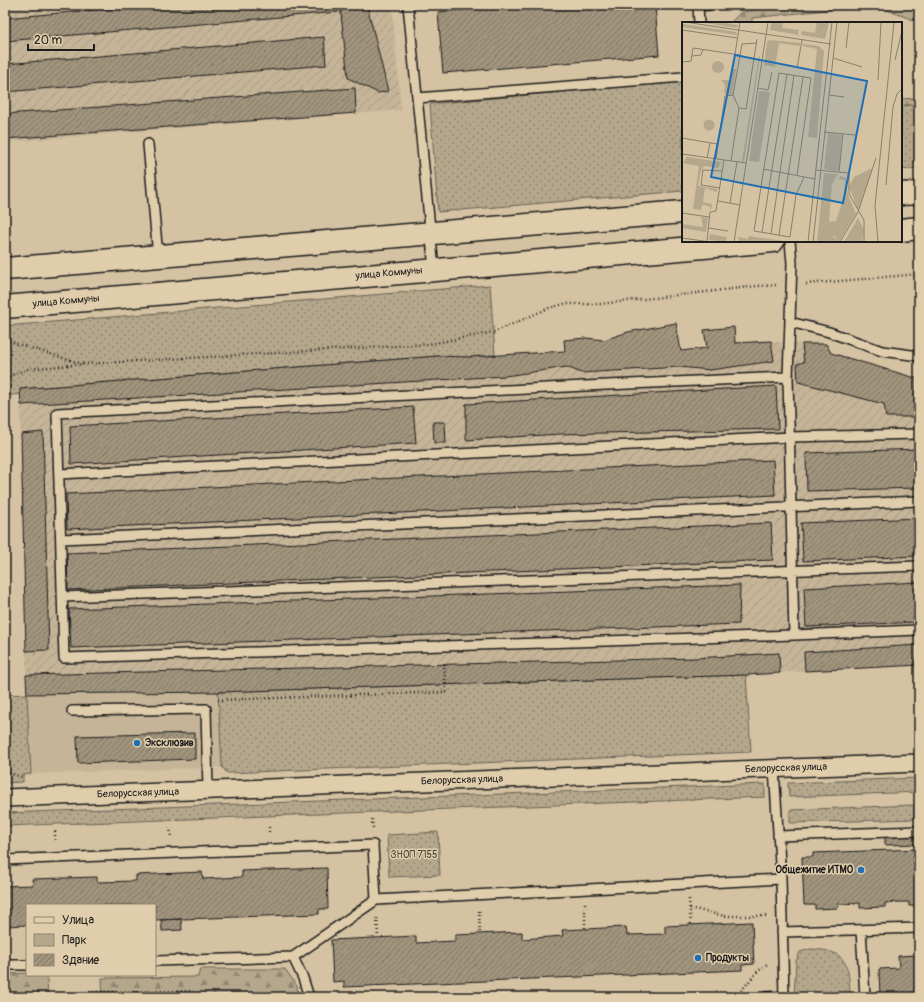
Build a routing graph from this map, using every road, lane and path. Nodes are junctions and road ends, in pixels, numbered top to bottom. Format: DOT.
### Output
graph roads {
  1 [pos="408,5"];
  2 [pos="709,5"];
  3 [pos="699,22"];
  4 [pos="682,76"];
  5 [pos="417,98"];
  6 [pos="148,144"];
  7 [pos="919,193"];
  8 [pos="902,194"];
  9 [pos="682,212"];
  10 [pos="919,228"];
  11 [pos="902,230"];
  12 [pos="430,234"];
  13 [pos="747,242"];
  14 [pos="790,242"];
  15 [pos="721,243"];
  16 [pos="158,257"];
  17 [pos="5,269"];
  18 [pos="434,270"];
  19 [pos="919,274"];
  20 [pos="791,285"];
  21 [pos="758,286"];
  22 [pos="5,307"];
  23 [pos="790,322"];
  24 [pos="5,340"];
  25 [pos="919,356"];
  26 [pos="86,364"];
  27 [pos="788,377"];
  28 [pos="5,378"];
  29 [pos="919,434"];
  30 [pos="790,437"];
  31 [pos="59,474"];
  32 [pos="919,501"];
  33 [pos="791,506"];
  34 [pos="61,540"];
  35 [pos="919,566"];
  36 [pos="792,571"];
  37 [pos="62,597"];
  38 [pos="919,630"];
  39 [pos="794,635"];
  40 [pos="444,646"];
  41 [pos="206,709"];
  42 [pos="72,711"];
  43 [pos="919,763"];
  44 [pos="774,768"];
  45 [pos="5,772"];
  46 [pos="25,778"];
  47 [pos="208,790"];
  48 [pos="5,798"];
  49 [pos="919,831"];
  50 [pos="778,836"];
  51 [pos="5,860"];
  52 [pos="781,879"];
  53 [pos="688,884"];
  54 [pos="584,889"];
  55 [pos="479,895"];
  56 [pos="376,900"];
  57 [pos="690,908"];
  58 [pos="782,916"];
  59 [pos="691,925"];
  60 [pos="919,928"];
  61 [pos="585,929"];
  62 [pos="861,930"];
  63 [pos="782,932"];
  64 [pos="480,934"];
  65 [pos="784,950"];
  66 [pos="293,957"];
  67 [pos="156,961"];
  68 [pos="5,965"];
  69 [pos="26,965"];
  70 [pos="784,996"];
  71 [pos="29,997"];
  72 [pos="199,997"];
  73 [pos="309,997"];
  74 [pos="736,997"];
  75 [pos="766,997"];
  76 [pos="865,997"];
  1 -- 5 [label="lane"];
  2 -- 3 [label="lane"];
  4 -- 5 [label="lane"];
  5 -- 12 [label="lane"];
  6 -- 16 [label="lane"];
  7 -- 8 [label="street"];
  9 -- 12 [label="street"];
  10 -- 11 [label="street"];
  12 -- 16 [label="street"];
  12 -- 18 [label="lane"];
  13 -- 15 [label="street, улица Коммуны"];
  14 -- 20 [label="lane"];
  15 -- 18 [label="street, улица Коммуны"];
  16 -- 17 [label="street"];
  18 -- 22 [label="street, улица Коммуны"];
  19 -- 20 [label="path"];
  20 -- 23 [label="lane"];
  21 -- 26 [label="path"];
  23 -- 25 [label="lane"];
  23 -- 27 [label="lane"];
  24 -- 26 [label="path"];
  26 -- 28 [label="path"];
  27 -- 30 [label="lane"];
  27 -- 31 [label="lane"];
  29 -- 30 [label="lane"];
  30 -- 31 [label="lane"];
  30 -- 33 [label="lane"];
  31 -- 34 [label="lane"];
  32 -- 33 [label="lane"];
  33 -- 34 [label="lane"];
  33 -- 36 [label="lane"];
  34 -- 37 [label="lane"];
  35 -- 36 [label="lane"];
  36 -- 37 [label="lane"];
  36 -- 39 [label="lane"];
  37 -- 40 [label="lane"];
  38 -- 39 [label="lane"];
  39 -- 40 [label="lane"];
  40 -- 41 [label="path"];
  41 -- 42 [label="lane"];
  41 -- 47 [label="lane"];
  43 -- 44 [label="street, Белорусская улица"];
  44 -- 47 [label="street, Белорусская улица"];
  44 -- 50 [label="lane"];
  45 -- 46 [label="path"];
  47 -- 48 [label="street, Белорусская улица"];
  49 -- 50 [label="lane"];
  50 -- 52 [label="lane"];
  51 -- 56 [label="lane"];
  52 -- 53 [label="lane"];
  52 -- 58 [label="lane"];
  53 -- 54 [label="lane"];
  53 -- 57 [label="path"];
  54 -- 55 [label="lane"];
  54 -- 61 [label="path"];
  55 -- 56 [label="lane"];
  55 -- 64 [label="path"];
  56 -- 66 [label="lane"];
  57 -- 58 [label="path"];
  57 -- 59 [label="path"];
  58 -- 63 [label="lane"];
  60 -- 62 [label="lane"];
  62 -- 63 [label="lane"];
  62 -- 76 [label="lane"];
  63 -- 65 [label="lane"];
  65 -- 70 [label="lane"];
  65 -- 74 [label="path"];
  66 -- 67 [label="lane"];
  66 -- 73 [label="lane"];
  68 -- 69 [label="lane"];
  70 -- 75 [label="lane"];
  71 -- 72 [label="path"];
}
